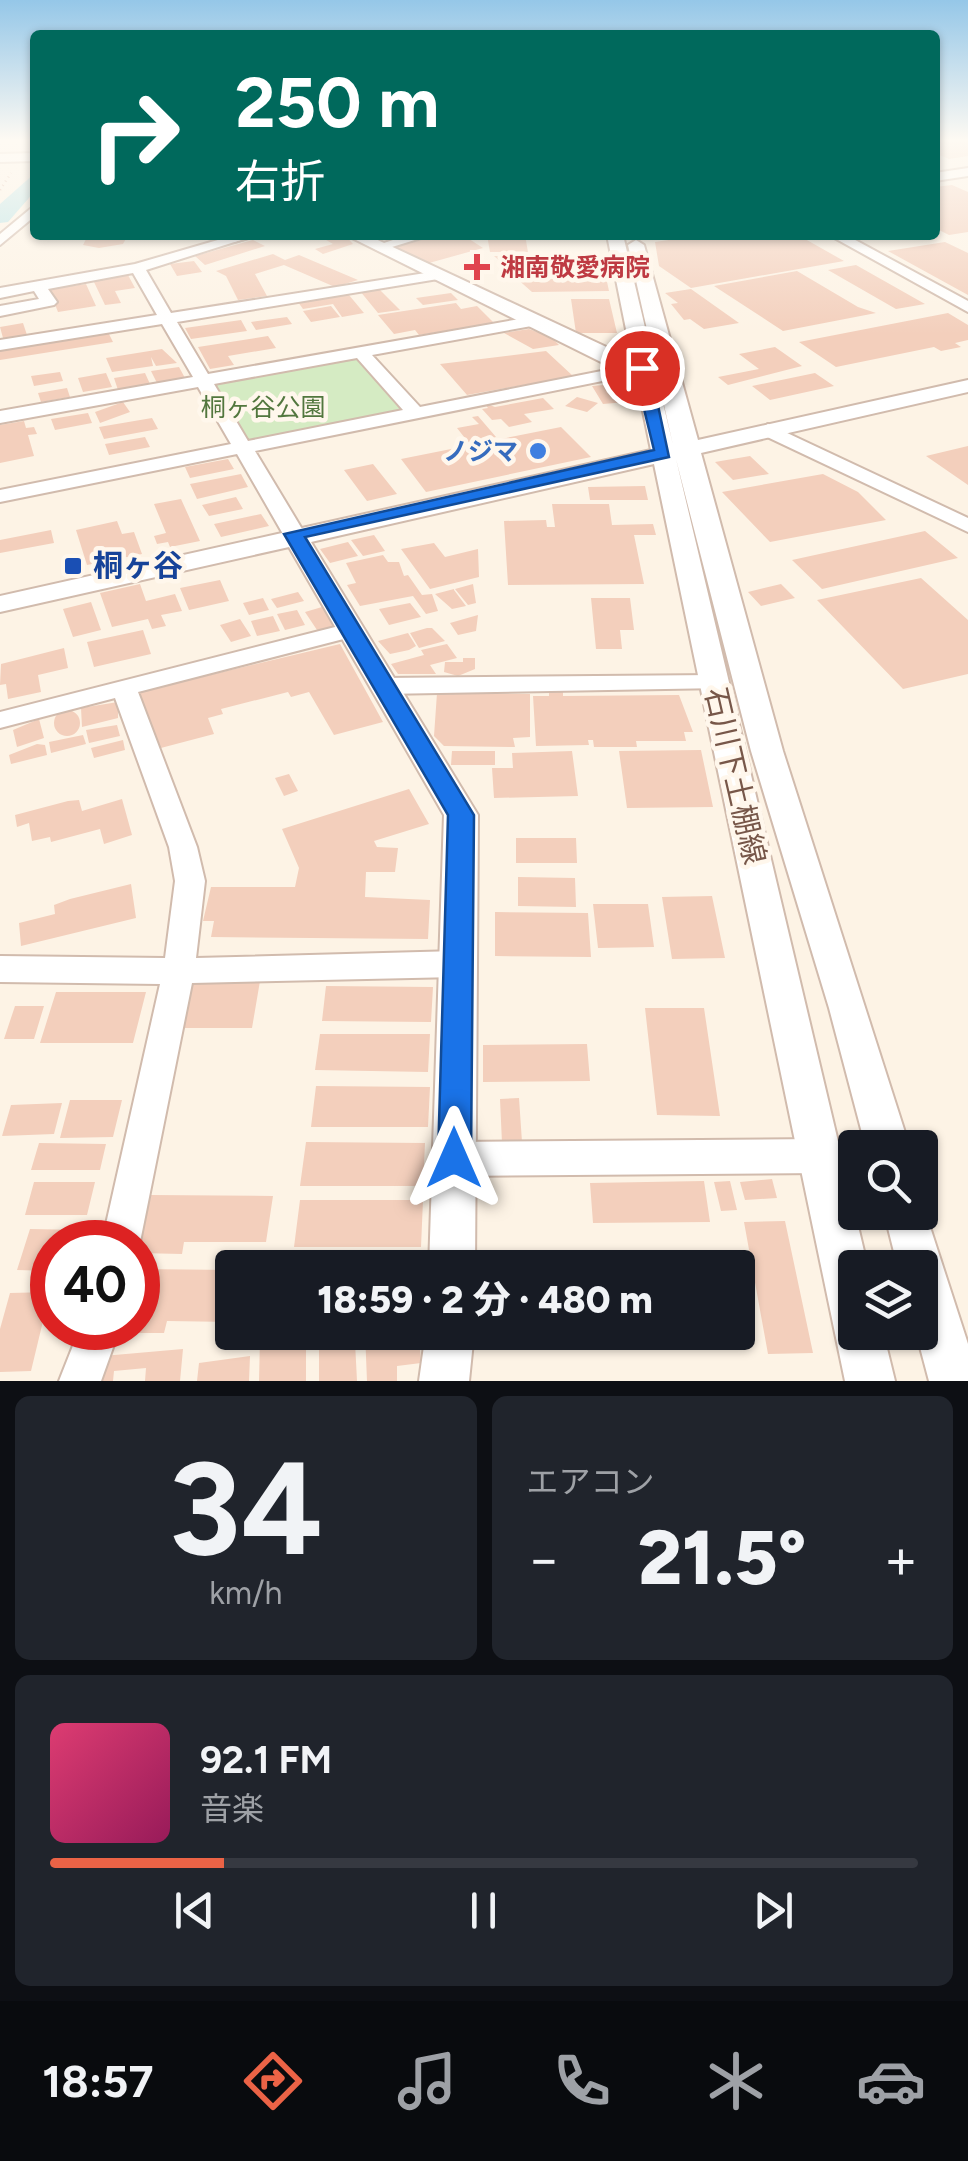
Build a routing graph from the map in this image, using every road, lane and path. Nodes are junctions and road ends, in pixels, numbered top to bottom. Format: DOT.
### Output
graph roads {
  1 [pos="30,214"];
  2 [pos="229,240"];
  3 [pos="364,240"];
  4 [pos="405,240"];
  5 [pos="616,240"];
  6 [pos="634,240"];
  7 [pos="845,240"];
  8 [pos="0,241"];
  9 [pos="379,247"];
  10 [pos="137,268"];
  11 [pos="438,276"];
  12 [pos="38,286"];
  13 [pos="0,293"];
  14 [pos="968,307"];
  15 [pos="0,311"];
  16 [pos="167,317"];
  17 [pos="532,322"];
  18 [pos="0,344"];
  19 [pos="360,353"];
  20 [pos="642,368"];
  21 [pos="204,380"];
  22 [pos="968,386"];
  23 [pos="0,392"];
  24 [pos="416,414"];
  25 [pos="4,417"];
  26 [pos="768,430"];
  27 [pos="246,447"];
  28 [pos="677,450"];
  29 [pos="0,496"];
  30 [pos="968,526"];
  31 [pos="294,534"];
  32 [pos="0,604"];
  33 [pos="351,630"];
  34 [pos="714,683"];
  35 [pos="123,686"];
  36 [pos="383,686"];
  37 [pos="0,720"];
  38 [pos="456,964"];
  39 [pos="0,969"];
  40 [pos="179,972"];
  41 [pos="883,1130"];
  42 [pos="820,1156"];
  43 [pos="454,1158"];
  44 [pos="126,1220"];
  45 [pos="911,1230"];
  46 [pos="452,1250"];
  47 [pos="841,1250"];
  48 [pos="92,1350"];
  49 [pos="448,1350"];
  50 [pos="863,1350"];
  51 [pos="80,1381"];
  52 [pos="444,1381"];
  53 [pos="870,1381"];
  54 [pos="954,1381"];
  1 -- 8 [label="street"];
  2 -- 10 [label="street"];
  3 -- 9 [label="street"];
  4 -- 9 [label="street"];
  5 -- 20 [label="street, 石川下土棚線"];
  6 -- 28 [label="street, 石川下土棚線"];
  7 -- 14 [label="street"];
  9 -- 11 [label="street"];
  10 -- 12 [label="street"];
  10 -- 16 [label="street"];
  11 -- 16 [label="street"];
  11 -- 17 [label="street"];
  12 -- 13 [label="street"];
  12 -- 15 [label="street"];
  16 -- 18 [label="street"];
  16 -- 21 [label="street"];
  17 -- 19 [label="street"];
  17 -- 20 [label="street"];
  19 -- 21 [label="street"];
  19 -- 24 [label="street"];
  20 -- 24 [label="street"];
  20 -- 28 [label="street, 石川下土棚線"];
  21 -- 25 [label="street"];
  21 -- 27 [label="street"];
  22 -- 26 [label="street"];
  23 -- 25 [label="street"];
  24 -- 27 [label="street"];
  26 -- 28 [label="street"];
  26 -- 30 [label="street"];
  27 -- 29 [label="street"];
  27 -- 31 [label="street"];
  28 -- 31 [label="street"];
  28 -- 34 [label="street, 石川下土棚線"];
  28 -- 41 [label="street, 石川下土棚線"];
  31 -- 32 [label="street"];
  31 -- 33 [label="street"];
  33 -- 35 [label="street"];
  33 -- 36 [label="street"];
  34 -- 36 [label="street"];
  34 -- 42 [label="street, 石川下土棚線"];
  35 -- 37 [label="street"];
  35 -- 40 [label="street"];
  36 -- 38 [label="street"];
  38 -- 40 [label="street"];
  38 -- 43 [label="street"];
  39 -- 40 [label="street"];
  40 -- 44 [label="street"];
  42 -- 43 [label="street"];
  42 -- 47 [label="street, 石川下土棚線"];
  43 -- 46 [label="street"];
  45 -- 54 [label="street"];
  48 -- 51 [label="street"];
  49 -- 52 [label="street"];
  50 -- 53 [label="street"];
}
